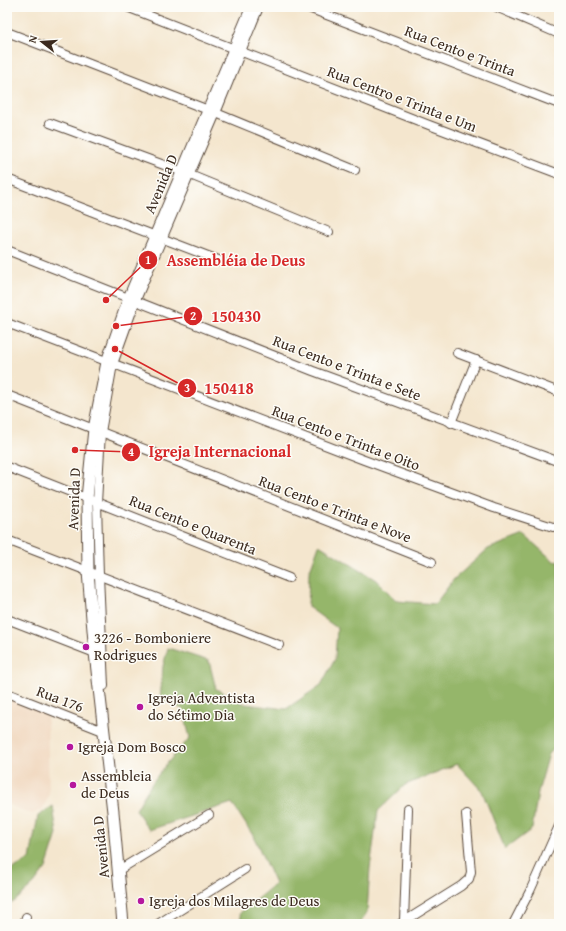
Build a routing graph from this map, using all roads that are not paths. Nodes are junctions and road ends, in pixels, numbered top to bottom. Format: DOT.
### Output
graph roads {
  1 [pos="127,7"];
  2 [pos="252,7"];
  3 [pos="259,7"];
  4 [pos="306,7"];
  5 [pos="496,7"];
  6 [pos="7,32"];
  7 [pos="559,34"];
  8 [pos="238,50"];
  9 [pos="559,104"];
  10 [pos="212,112"];
  11 [pos="50,123"];
  12 [pos="354,170"];
  13 [pos="186,174"];
  14 [pos="559,174"];
  15 [pos="7,179"];
  16 [pos="329,232"];
  17 [pos="158,238"];
  18 [pos="7,250"];
  19 [pos="221,261"];
  20 [pos="132,299"];
  21 [pos="7,323"];
  22 [pos="457,353"];
  23 [pos="476,360"];
  24 [pos="110,363"];
  25 [pos="559,392"];
  26 [pos="7,395"];
  27 [pos="451,423"];
  28 [pos="98,431"];
  29 [pos="558,461"];
  30 [pos="7,467"];
  31 [pos="92,500"];
  32 [pos="553,527"];
  33 [pos="7,540"];
  34 [pos="432,562"];
  35 [pos="94,574"];
  36 [pos="288,578"];
  37 [pos="7,619"];
  38 [pos="279,646"];
  39 [pos="95,653"];
  40 [pos="7,693"];
  41 [pos="106,730"];
  42 [pos="408,809"];
  43 [pos="209,814"];
  44 [pos="466,814"];
  45 [pos="559,826"];
  46 [pos="119,870"];
  47 [pos="245,870"];
  48 [pos="402,922"];
  49 [pos="123,924"];
  50 [pos="158,924"];
  51 [pos="512,924"];
  1 -- 8 [label="street, Rua Centro e Trinta e Um"];
  2 -- 8 [label="street, Avenida D"];
  3 -- 8 [label="street, Avenida D"];
  4 -- 9 [label="street, Rua Cento e Trinta"];
  5 -- 7 [label="street"];
  6 -- 10 [label="street"];
  8 -- 10 [label="street, Avenida D"];
  8 -- 14 [label="street, Rua Centro e Trinta e Um"];
  10 -- 12 [label="street"];
  10 -- 13 [label="street, Avenida D"];
  11 -- 13 [label="street"];
  13 -- 16 [label="street"];
  13 -- 17 [label="street, Avenida D"];
  15 -- 17 [label="street"];
  17 -- 19 [label="street"];
  17 -- 20 [label="street, Avenida D"];
  18 -- 20 [label="street, Rua Cento e Trinta e Sete"];
  20 -- 24 [label="street, Avenida D"];
  20 -- 27 [label="street, Rua Cento e Trinta e Sete"];
  21 -- 24 [label="street, Rua Cento e Trinta e Oito"];
  22 -- 23 [label="street"];
  23 -- 25 [label="street"];
  23 -- 27 [label="street"];
  24 -- 28 [label="street, Avenida D"];
  24 -- 32 [label="street, Rua Cento e Trinta e Oito"];
  26 -- 28 [label="street, Rua Cento e Trinta e Nove"];
  27 -- 29 [label="street, Rua Cento e Trinta e Sete"];
  28 -- 31 [label="street, Avenida D"];
  28 -- 34 [label="street, Rua Cento e Trinta e Nove"];
  30 -- 31 [label="street, Rua Cento e Quarenta"];
  31 -- 35 [label="street, Avenida D"];
  31 -- 36 [label="street, Rua Cento e Quarenta"];
  33 -- 35 [label="street"];
  35 -- 38 [label="street"];
  35 -- 39 [label="street, Avenida D"];
  35 -- 41 [label="street, Avenida D"];
  37 -- 39 [label="street"];
  39 -- 41 [label="street, Avenida D"];
  40 -- 41 [label="street, Rua 176"];
  41 -- 46 [label="street, Avenida D"];
  42 -- 48 [label="street"];
  43 -- 46 [label="street"];
  44 -- 48 [label="street"];
  45 -- 51 [label="street"];
  46 -- 49 [label="street, Avenida D"];
  47 -- 50 [label="street"];
}
